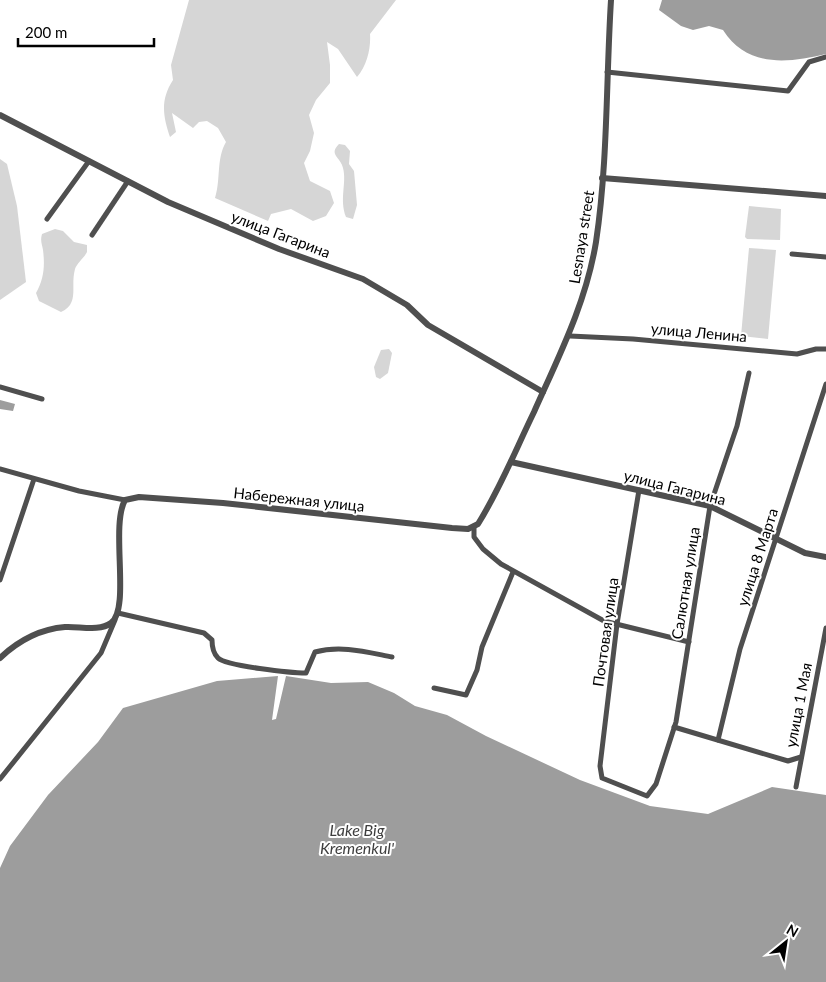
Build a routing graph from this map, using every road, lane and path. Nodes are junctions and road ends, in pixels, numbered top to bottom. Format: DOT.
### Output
graph roads {
  1 [pos="611,0"];
  2 [pos="826,57"];
  3 [pos="607,72"];
  4 [pos="0,115"];
  5 [pos="89,161"];
  6 [pos="602,178"];
  7 [pos="128,181"];
  8 [pos="826,196"];
  9 [pos="46,220"];
  10 [pos="92,235"];
  11 [pos="792,254"];
  12 [pos="826,257"];
  13 [pos="570,336"];
  14 [pos="826,349"];
  15 [pos="749,373"];
  16 [pos="826,384"];
  17 [pos="0,387"];
  18 [pos="543,392"];
  19 [pos="42,399"];
  20 [pos="510,462"];
  21 [pos="0,469"];
  22 [pos="34,479"];
  23 [pos="639,490"];
  24 [pos="124,502"];
  25 [pos="710,506"];
  26 [pos="474,527"];
  27 [pos="776,538"];
  28 [pos="826,557"];
  29 [pos="513,572"];
  30 [pos="0,580"];
  31 [pos="117,615"];
  32 [pos="617,624"];
  33 [pos="826,628"];
  34 [pos="825,636"];
  35 [pos="689,642"];
  36 [pos="392,657"];
  37 [pos="0,658"];
  38 [pos="434,688"];
  39 [pos="674,727"];
  40 [pos="718,740"];
  41 [pos="801,757"];
  42 [pos="0,779"];
  43 [pos="796,787"];
  44 [pos="647,796"];
  1 -- 3 [label="street, Lesnaya street"];
  2 -- 3 [label="street"];
  3 -- 6 [label="street, Lesnaya street"];
  4 -- 5 [label="street, улица Гагарина"];
  5 -- 7 [label="street, улица Гагарина"];
  5 -- 9 [label="street"];
  6 -- 8 [label="street"];
  6 -- 13 [label="street, Lesnaya street"];
  7 -- 10 [label="street"];
  7 -- 18 [label="street, улица Гагарина"];
  11 -- 12 [label="street"];
  13 -- 14 [label="street, улица Ленина"];
  13 -- 18 [label="street, Lesnaya street"];
  15 -- 25 [label="street, Салютная улица"];
  16 -- 27 [label="street, улица 8 Марта"];
  17 -- 19 [label="street"];
  18 -- 20 [label="street, Lesnaya street"];
  20 -- 23 [label="street, улица Гагарина"];
  20 -- 26 [label="street"];
  21 -- 22 [label="street"];
  22 -- 24 [label="street"];
  22 -- 30 [label="street"];
  23 -- 25 [label="street, улица Гагарина"];
  23 -- 32 [label="street, Почтовая улица"];
  24 -- 26 [label="street, Набережная улица"];
  24 -- 31 [label="street"];
  25 -- 27 [label="street, улица Гагарина"];
  25 -- 35 [label="street, Салютная улица"];
  26 -- 29 [label="street"];
  27 -- 28 [label="street, улица Гагарина"];
  27 -- 40 [label="street, улица 8 Марта"];
  29 -- 32 [label="street"];
  29 -- 38 [label="street"];
  31 -- 36 [label="street"];
  31 -- 37 [label="street"];
  31 -- 42 [label="street"];
  32 -- 35 [label="street"];
  32 -- 44 [label="street, Почтовая улица"];
  33 -- 34 [label="street, улица 1 Мая"];
  34 -- 41 [label="street, улица 1 Мая"];
  35 -- 39 [label="street, Салютная улица"];
  39 -- 40 [label="street"];
  39 -- 44 [label="street, Салютная улица"];
  40 -- 41 [label="street"];
  41 -- 43 [label="street, улица 1 Мая"];
}
